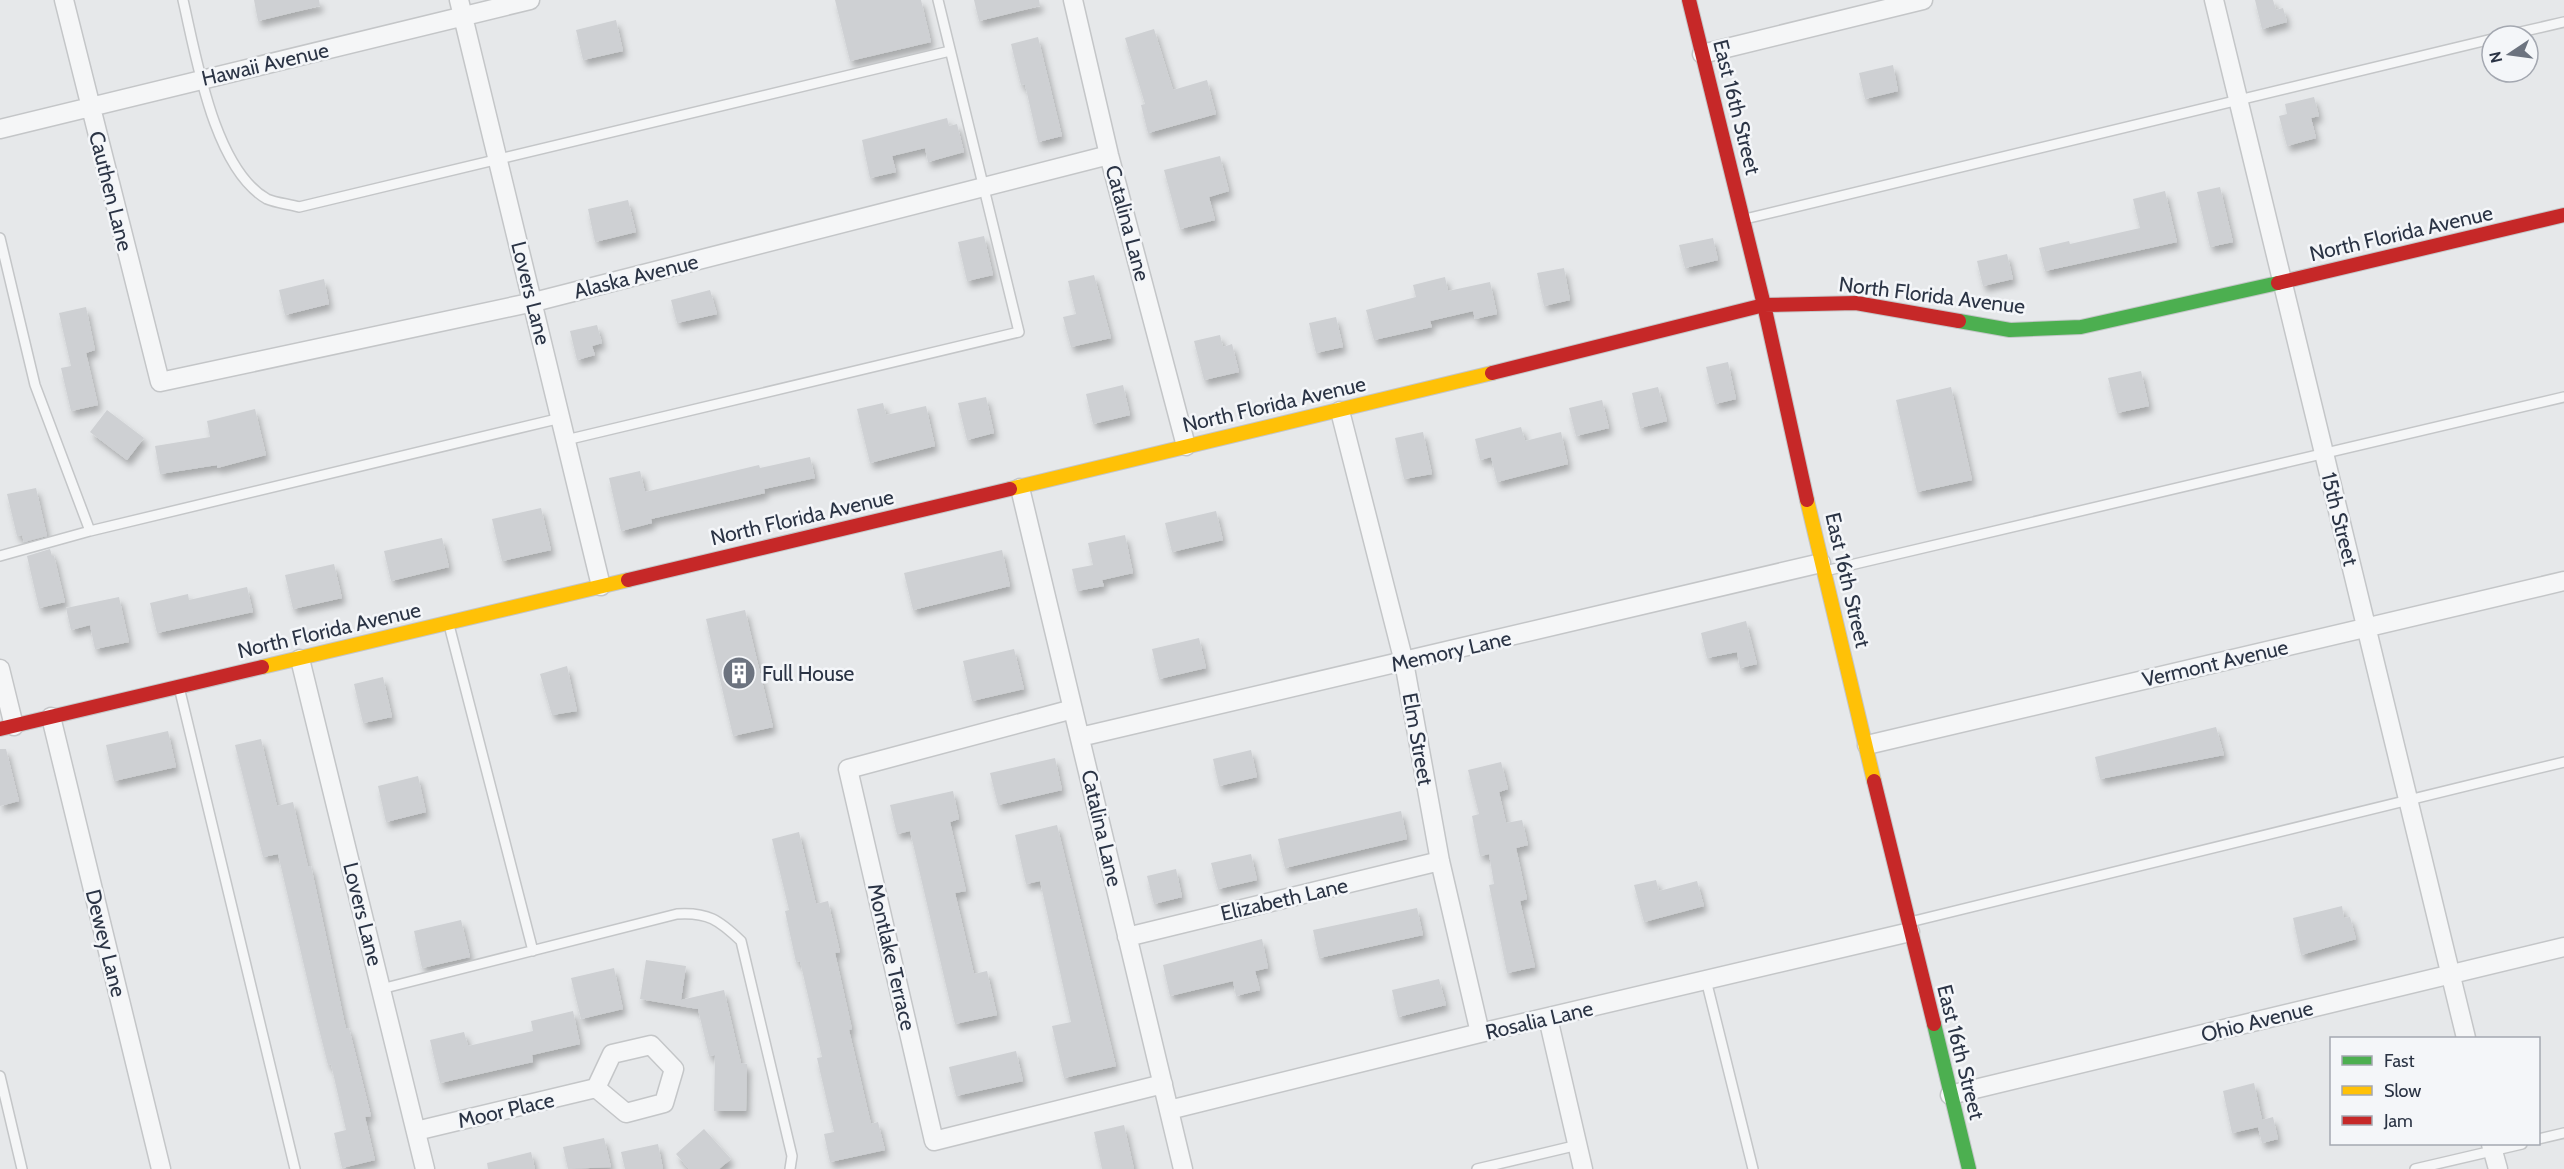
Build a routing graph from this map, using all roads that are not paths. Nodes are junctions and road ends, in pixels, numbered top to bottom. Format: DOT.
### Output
graph roads {
  1 [pos="64,0"];
  2 [pos="183,0"];
  3 [pos="530,0"];
  4 [pos="938,0"];
  5 [pos="1072,0"];
  6 [pos="1689,0"];
  7 [pos="1923,0"];
  8 [pos="2214,0"];
  9 [pos="461,8"];
  10 [pos="2564,21"];
  11 [pos="2540,27"];
  12 [pos="2480,42"];
  13 [pos="950,51"];
  14 [pos="1702,54"];
  15 [pos="202,79"];
  16 [pos="2238,99"];
  17 [pos="90,106"];
  18 [pos="0,129"];
  19 [pos="1109,155"];
  20 [pos="499,161"];
  21 [pos="983,187"];
  22 [pos="2564,215"];
  23 [pos="1743,219"];
  24 [pos="0,238"];
  25 [pos="2283,282"];
  26 [pos="534,302"];
  27 [pos="1764,305"];
  28 [pos="160,382"];
  29 [pos="2564,397"];
  30 [pos="1340,411"];
  31 [pos="561,418"];
  32 [pos="566,440"];
  33 [pos="1186,446"];
  34 [pos="2324,454"];
  35 [pos="1020,488"];
  36 [pos="90,531"];
  37 [pos="0,556"];
  38 [pos="1822,567"];
  39 [pos="2564,580"];
  40 [pos="601,586"];
  41 [pos="448,623"];
  42 [pos="2366,627"];
  43 [pos="300,659"];
  44 [pos="1404,662"];
  45 [pos="0,669"];
  46 [pos="179,687"];
  47 [pos="1073,709"];
  48 [pos="51,717"];
  49 [pos="7,727"];
  50 [pos="1080,737"];
  51 [pos="1867,745"];
  52 [pos="2564,762"];
  53 [pos="2408,799"];
  54 [pos="1440,861"];
  55 [pos="1909,927"];
  56 [pos="1128,936"];
  57 [pos="2564,947"];
  58 [pos="532,951"];
  59 [pos="2450,974"];
  60 [pos="1706,980"];
  61 [pos="381,989"];
  62 [pos="1548,1018"];
  63 [pos="1480,1033"];
  64 [pos="2466,1037"];
  65 [pos="0,1076"];
  66 [pos="1163,1084"];
  67 [pos="596,1088"];
  68 [pos="1950,1095"];
  69 [pos="1169,1110"];
  70 [pos="416,1131"];
  71 [pos="2564,1133"];
  72 [pos="2540,1139"];
  73 [pos="1578,1145"];
  74 [pos="2507,1145"];
  75 [pos="2492,1147"];
  76 [pos="22,1169"];
  77 [pos="161,1169"];
  78 [pos="295,1169"];
  79 [pos="425,1169"];
  80 [pos="790,1169"];
  81 [pos="1183,1169"];
  82 [pos="1477,1169"];
  83 [pos="1583,1169"];
  84 [pos="1753,1169"];
  85 [pos="1968,1169"];
  86 [pos="2415,1169"];
  87 [pos="2498,1169"];
  1 -- 17 [label="street, Cauthen Lane"];
  2 -- 15 [label="lane"];
  3 -- 9 [label="street, Hawaii Avenue"];
  4 -- 13 [label="lane"];
  5 -- 19 [label="street, Catalina Lane"];
  6 -- 14 [label="main road, East 16th Street"];
  7 -- 14 [label="street"];
  8 -- 16 [label="street, 15th Street"];
  9 -- 15 [label="street, Hawaii Avenue"];
  9 -- 20 [label="street, Lovers Lane"];
  10 -- 11 [label="lane"];
  12 -- 16 [label="lane"];
  13 -- 20 [label="lane"];
  13 -- 21 [label="lane"];
  14 -- 23 [label="main road, East 16th Street"];
  15 -- 17 [label="street, Hawaii Avenue"];
  15 -- 20 [label="lane"];
  16 -- 23 [label="lane"];
  16 -- 25 [label="street, 15th Street"];
  17 -- 18 [label="street, Hawaii Avenue"];
  17 -- 28 [label="street, Cauthen Lane"];
  19 -- 21 [label="street, Alaska Avenue"];
  19 -- 33 [label="street, Catalina Lane"];
  20 -- 26 [label="street, Lovers Lane"];
  21 -- 26 [label="street, Alaska Avenue"];
  21 -- 32 [label="lane"];
  22 -- 25 [label="main road, North Florida Avenue"];
  23 -- 27 [label="main road, East 16th Street"];
  24 -- 36 [label="lane"];
  25 -- 27 [label="main road, North Florida Avenue"];
  25 -- 34 [label="street, 15th Street"];
  26 -- 28 [label="street, Alaska Avenue"];
  26 -- 31 [label="street, Lovers Lane"];
  27 -- 30 [label="main road, North Florida Avenue"];
  27 -- 38 [label="main road, East 16th Street"];
  29 -- 34 [label="lane"];
  30 -- 33 [label="main road, North Florida Avenue"];
  30 -- 44 [label="street, Elm Street"];
  31 -- 32 [label="street, Lovers Lane"];
  31 -- 36 [label="lane"];
  32 -- 40 [label="street, Lovers Lane"];
  33 -- 35 [label="main road, North Florida Avenue"];
  34 -- 38 [label="lane"];
  34 -- 42 [label="street, 15th Street"];
  35 -- 40 [label="main road, North Florida Avenue"];
  35 -- 47 [label="street, Catalina Lane"];
  36 -- 37 [label="lane"];
  38 -- 44 [label="street, Memory Lane"];
  38 -- 51 [label="main road, East 16th Street"];
  39 -- 42 [label="street, Vermont Avenue"];
  40 -- 41 [label="main road, North Florida Avenue"];
  41 -- 43 [label="main road, North Florida Avenue"];
  41 -- 58 [label="lane"];
  42 -- 51 [label="street, Vermont Avenue"];
  42 -- 53 [label="street, 15th Street"];
  43 -- 46 [label="main road, North Florida Avenue"];
  43 -- 61 [label="street, Lovers Lane"];
  44 -- 50 [label="street, Memory Lane"];
  44 -- 54 [label="street, Elm Street"];
  45 -- 49 [label="street"];
  46 -- 48 [label="main road, North Florida Avenue"];
  46 -- 78 [label="lane"];
  47 -- 50 [label="street, Catalina Lane"];
  47 -- 66 [label="street, Montlake Terrace"];
  48 -- 49 [label="main road, North Florida Avenue"];
  48 -- 77 [label="street, Dewey Lane"];
  50 -- 56 [label="street, Catalina Lane"];
  51 -- 55 [label="main road, East 16th Street"];
  52 -- 53 [label="lane"];
  53 -- 55 [label="lane"];
  53 -- 59 [label="street, 15th Street"];
  54 -- 56 [label="street, Elizabeth Lane"];
  54 -- 63 [label="street, Elm Street"];
  55 -- 60 [label="street, Rosalia Lane"];
  55 -- 68 [label="main road, East 16th Street"];
  56 -- 66 [label="street, Catalina Lane"];
  57 -- 59 [label="street, Ohio Avenue"];
  58 -- 61 [label="lane"];
  58 -- 80 [label="lane"];
  59 -- 64 [label="street, 15th Street"];
  59 -- 68 [label="street, Ohio Avenue"];
  60 -- 62 [label="street, Rosalia Lane"];
  60 -- 84 [label="lane"];
  61 -- 70 [label="street, Lovers Lane"];
  62 -- 63 [label="street, Rosalia Lane"];
  62 -- 73 [label="street"];
  63 -- 69 [label="street, Rosalia Lane"];
  65 -- 76 [label="lane"];
  66 -- 69 [label="street, Catalina Lane"];
  67 -- 70 [label="street, Moor Place"];
  68 -- 85 [label="main road, East 16th Street"];
  69 -- 81 [label="street, Catalina Lane"];
  70 -- 79 [label="street, Lovers Lane"];
  71 -- 72 [label="lane"];
  73 -- 82 [label="lane"];
  73 -- 83 [label="street"];
  74 -- 75 [label="lane"];
  75 -- 86 [label="lane"];
  75 -- 87 [label="street"];
}
